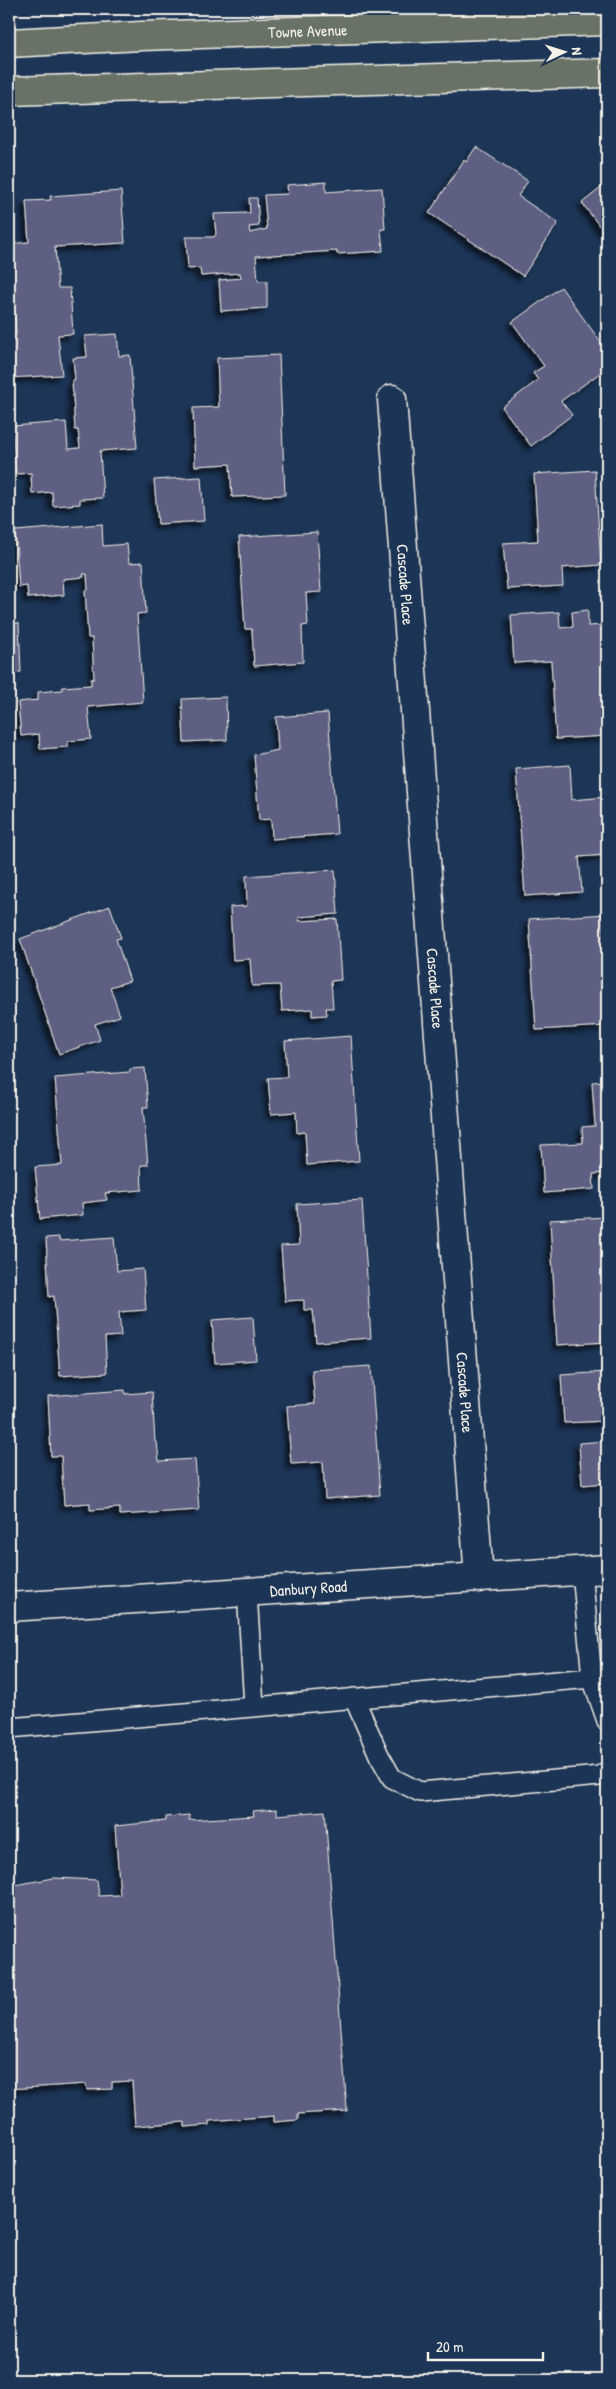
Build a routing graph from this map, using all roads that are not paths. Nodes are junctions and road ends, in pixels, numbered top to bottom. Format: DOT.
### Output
graph roads {
  1 [pos="607,21"];
  2 [pos="9,42"];
  3 [pos="607,73"];
  4 [pos="9,91"];
  5 [pos="392,399"];
  6 [pos="594,1570"];
  7 [pos="479,1578"];
  8 [pos="247,1592"];
  9 [pos="9,1607"];
  10 [pos="592,1678"];
  11 [pos="354,1698"];
  12 [pos="254,1706"];
  13 [pos="607,1721"];
  14 [pos="9,1728"];
  15 [pos="607,1771"];
  1 -- 2 [label="main road, Towne Avenue"];
  3 -- 4 [label="main road"];
  5 -- 7 [label="street, Cascade Place"];
  6 -- 7 [label="street, Danbury Road"];
  6 -- 10 [label="lane"];
  7 -- 8 [label="street, Danbury Road"];
  8 -- 9 [label="street, Danbury Road"];
  8 -- 12 [label="lane"];
  10 -- 11 [label="lane"];
  10 -- 13 [label="lane"];
  11 -- 12 [label="lane"];
  11 -- 15 [label="lane"];
  12 -- 14 [label="lane"];
}
